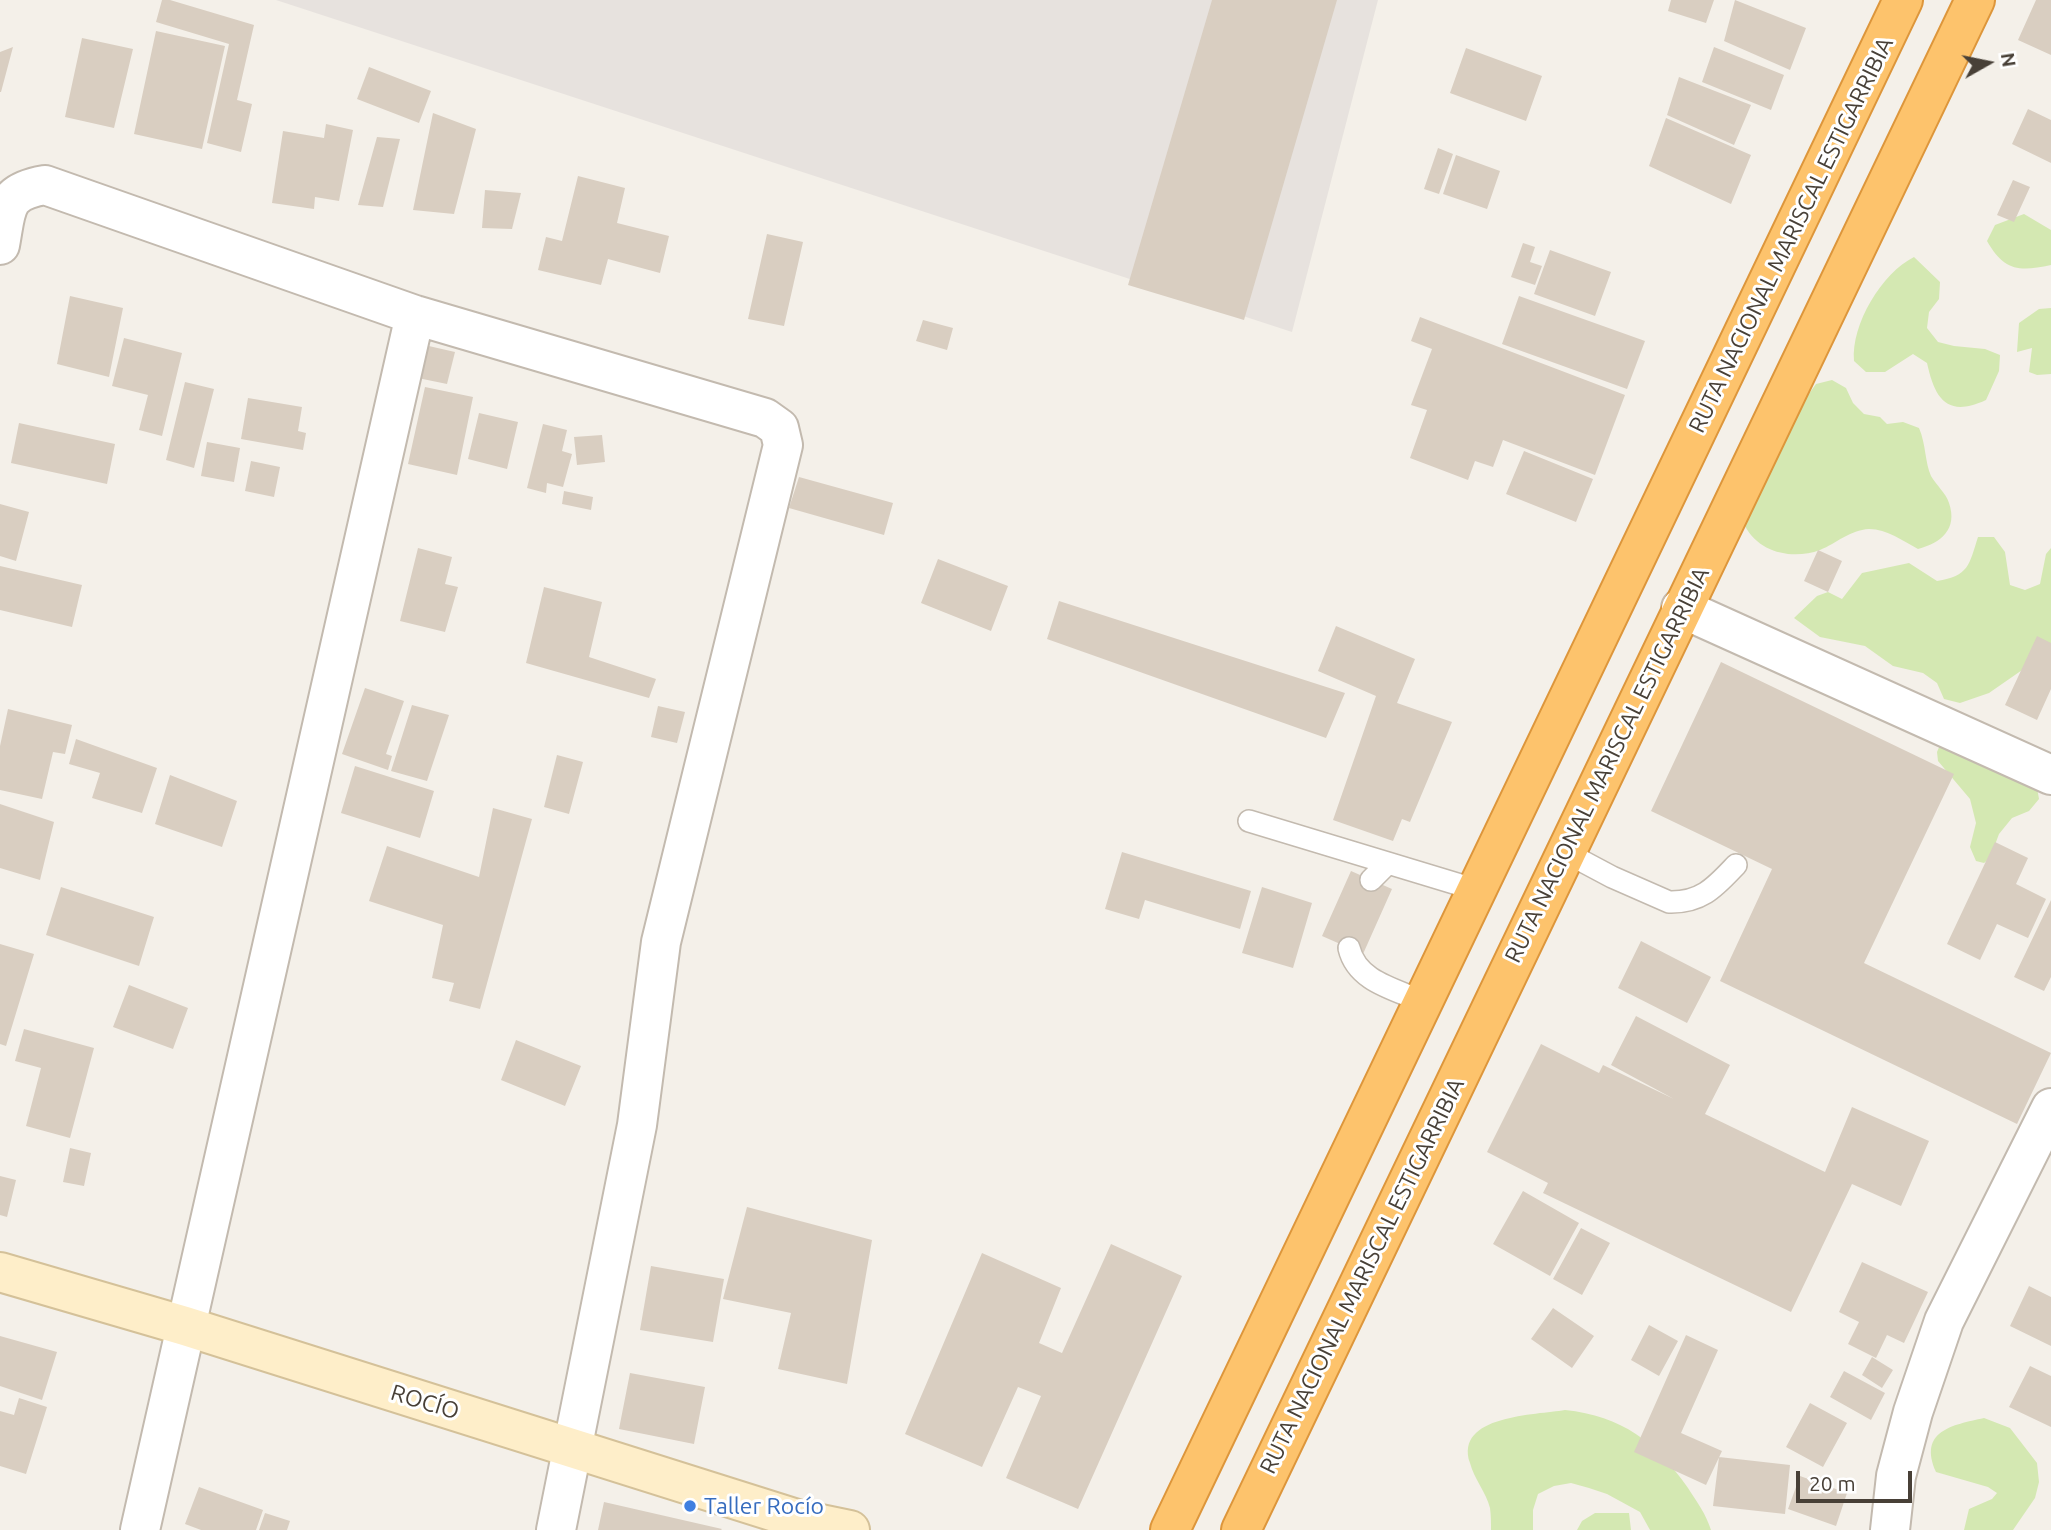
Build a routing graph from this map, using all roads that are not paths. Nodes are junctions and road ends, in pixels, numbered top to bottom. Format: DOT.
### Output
graph roads {
  1 [pos="1903,0"];
  2 [pos="1975,0"];
  3 [pos="0,245"];
  4 [pos="415,315"];
  5 [pos="1681,608"];
  6 [pos="2051,775"];
  7 [pos="1249,821"];
  8 [pos="1565,852"];
  9 [pos="1388,863"];
  10 [pos="1736,865"];
  11 [pos="1371,880"];
  12 [pos="1477,890"];
  13 [pos="1349,948"];
  14 [pos="1424,1002"];
  15 [pos="2051,1108"];
  16 [pos="0,1272"];
  17 [pos="185,1326"];
  18 [pos="573,1448"];
  19 [pos="139,1530"];
  20 [pos="556,1530"];
  21 [pos="850,1530"];
  22 [pos="1170,1530"];
  23 [pos="1241,1530"];
  24 [pos="1890,1530"];
  1 -- 12 [label="highway, RUTA NACIONAL MARISCAL ESTIGARRIBIA"];
  2 -- 5 [label="highway, RUTA NACIONAL MARISCAL ESTIGARRIBIA"];
  3 -- 4 [label="street"];
  4 -- 17 [label="street"];
  4 -- 18 [label="street"];
  5 -- 6 [label="street"];
  5 -- 8 [label="highway, RUTA NACIONAL MARISCAL ESTIGARRIBIA"];
  7 -- 9 [label="lane"];
  8 -- 10 [label="lane"];
  8 -- 23 [label="highway, RUTA NACIONAL MARISCAL ESTIGARRIBIA"];
  9 -- 11 [label="lane"];
  9 -- 12 [label="lane"];
  12 -- 14 [label="highway, RUTA NACIONAL MARISCAL ESTIGARRIBIA"];
  13 -- 14 [label="lane"];
  14 -- 22 [label="highway, RUTA NACIONAL MARISCAL ESTIGARRIBIA"];
  15 -- 24 [label="street"];
  16 -- 17 [label="main road, ROCÍO"];
  17 -- 18 [label="main road, ROCÍO"];
  17 -- 19 [label="street"];
  18 -- 20 [label="street"];
  18 -- 21 [label="main road, ROCÍO"];
}
